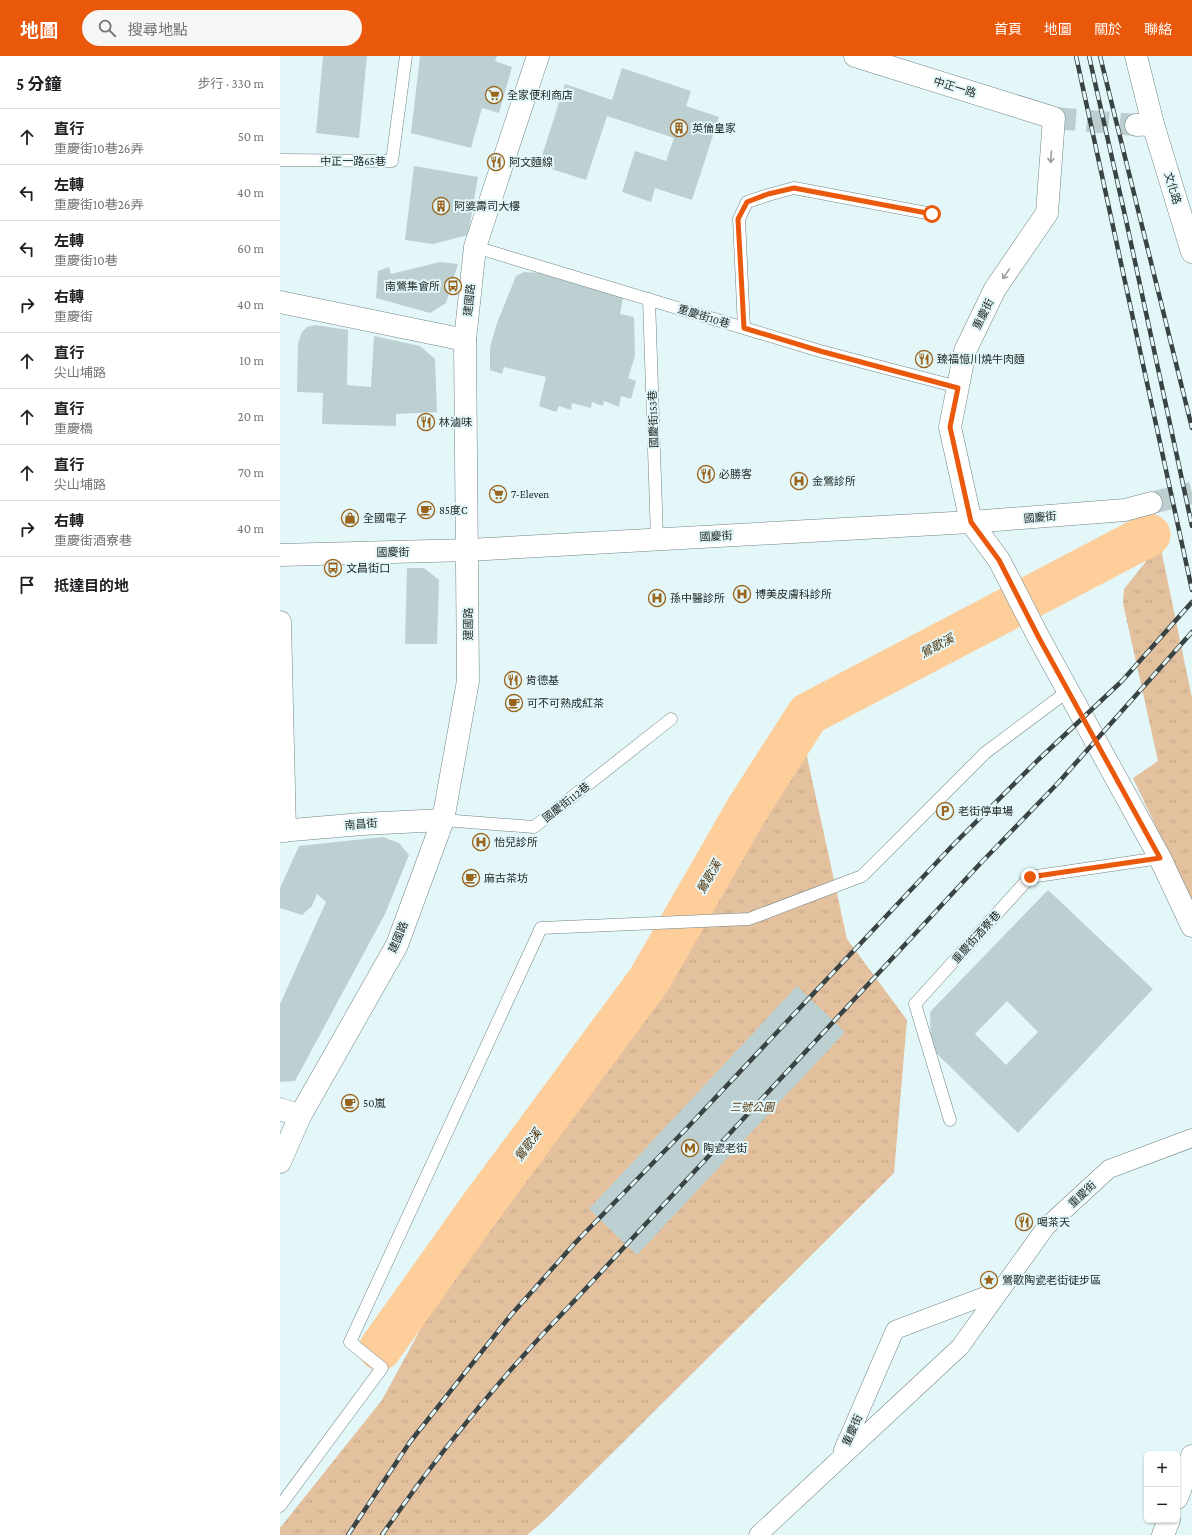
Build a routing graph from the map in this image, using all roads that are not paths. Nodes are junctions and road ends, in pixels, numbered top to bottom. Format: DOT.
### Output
graph roads {
  1 [pos="406,56"];
  2 [pos="538,56"];
  3 [pos="855,56"];
  4 [pos="1136,56"];
  5 [pos="880,60"];
  6 [pos="1054,118"];
  7 [pos="280,160"];
  8 [pos="932,214"];
  9 [pos="475,247"];
  10 [pos="1192,252"];
  11 [pos="649,300"];
  12 [pos="280,302"];
  13 [pos="744,328"];
  14 [pos="465,340"];
  15 [pos="958,388"];
  16 [pos="1151,503"];
  17 [pos="971,522"];
  18 [pos="657,539"];
  19 [pos="468,550"];
  20 [pos="280,555"];
  21 [pos="280,622"];
  22 [pos="1068,691"];
  23 [pos="671,720"];
  24 [pos="443,820"];
  25 [pos="282,835"];
  26 [pos="1160,858"];
  27 [pos="1192,926"];
  28 [pos="280,1109"];
  29 [pos="300,1116"];
  30 [pos="950,1120"];
  31 [pos="1192,1138"];
  32 [pos="280,1162"];
  33 [pos="1001,1290"];
  34 [pos="1192,1456"];
  35 [pos="840,1457"];
  36 [pos="1180,1490"];
  37 [pos="280,1506"];
  38 [pos="1168,1523"];
  39 [pos="758,1535"];
  40 [pos="1163,1535"];
  1 -- 7 [label="lane, 中正一路65巷"];
  2 -- 9 [label="street, 建國路"];
  3 -- 5 [label="street, 中正一路"];
  4 -- 10 [label="street, 文化路"];
  5 -- 6 [label="street, 中正一路"];
  6 -- 15 [label="street, 重慶街, one-way"];
  8 -- 13 [label="lane"];
  9 -- 11 [label="lane, 重慶街10巷"];
  9 -- 14 [label="street, 建國路"];
  11 -- 13 [label="lane, 重慶街10巷"];
  11 -- 18 [label="lane, 國慶街153巷"];
  12 -- 14 [label="street"];
  13 -- 15 [label="lane, 重慶街10巷"];
  14 -- 19 [label="street, 建國路"];
  15 -- 17 [label="street, 重慶街"];
  16 -- 17 [label="street, 國慶街"];
  17 -- 18 [label="street, 國慶街"];
  17 -- 22 [label="street"];
  18 -- 19 [label="street, 國慶街"];
  19 -- 20 [label="street, 國慶街"];
  19 -- 24 [label="street, 建國路"];
  21 -- 25 [label="street"];
  22 -- 26 [label="street"];
  22 -- 37 [label="lane"];
  23 -- 24 [label="lane, 國慶街112巷"];
  24 -- 25 [label="street, 南昌街"];
  24 -- 29 [label="street, 建國路"];
  26 -- 27 [label="street"];
  26 -- 30 [label="lane, 重慶街酒寮巷"];
  28 -- 29 [label="street"];
  29 -- 32 [label="street, 建國路"];
  31 -- 33 [label="street, 重慶街"];
  33 -- 35 [label="street, 重慶街"];
  33 -- 35 [label="street, 重慶街"];
  34 -- 36 [label="street"];
  35 -- 39 [label="street, 重慶街"];
  38 -- 40 [label="street"];
}
